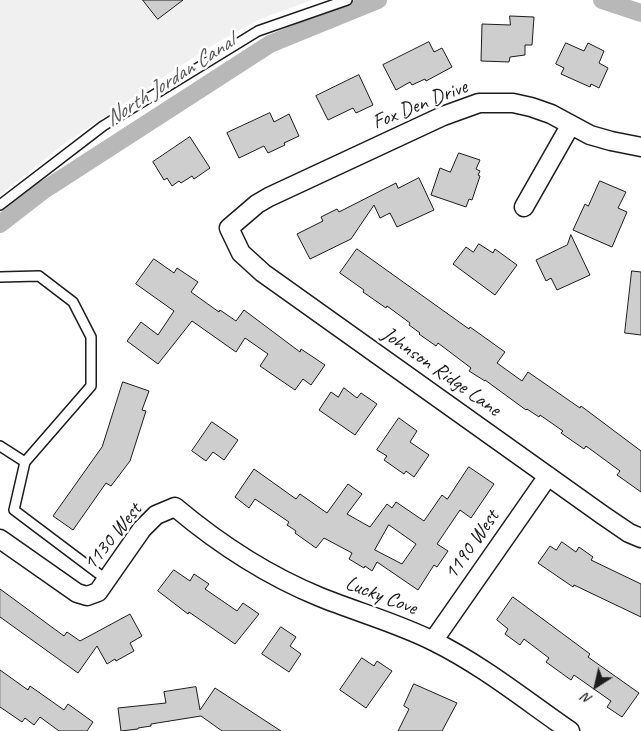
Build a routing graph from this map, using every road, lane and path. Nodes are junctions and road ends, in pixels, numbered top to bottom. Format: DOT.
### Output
graph roads {
  1 [pos="348,0"];
  2 [pos="570,126"];
  3 [pos="641,147"];
  4 [pos="0,205"];
  5 [pos="524,208"];
  6 [pos="229,228"];
  7 [pos="0,277"];
  8 [pos="0,446"];
  9 [pos="25,462"];
  10 [pos="548,476"];
  11 [pos="175,506"];
  12 [pos="641,538"];
  13 [pos="0,539"];
  14 [pos="107,580"];
  15 [pos="433,641"];
  16 [pos="570,731"];
  1 -- 4 [label="lane"];
  2 -- 3 [label="street, Fox Den Drive"];
  2 -- 5 [label="street"];
  2 -- 6 [label="street, Fox Den Drive"];
  6 -- 10 [label="street, Johnson Ridge Lane"];
  7 -- 9 [label="lane"];
  8 -- 9 [label="lane"];
  9 -- 14 [label="lane"];
  10 -- 12 [label="street, Johnson Ridge Lane"];
  10 -- 15 [label="street, 1190 West"];
  11 -- 14 [label="street, 1130 West"];
  11 -- 15 [label="street, Lucky Cove"];
  13 -- 14 [label="street, 1130 West"];
  15 -- 16 [label="street, Lucky Cove"];
}
